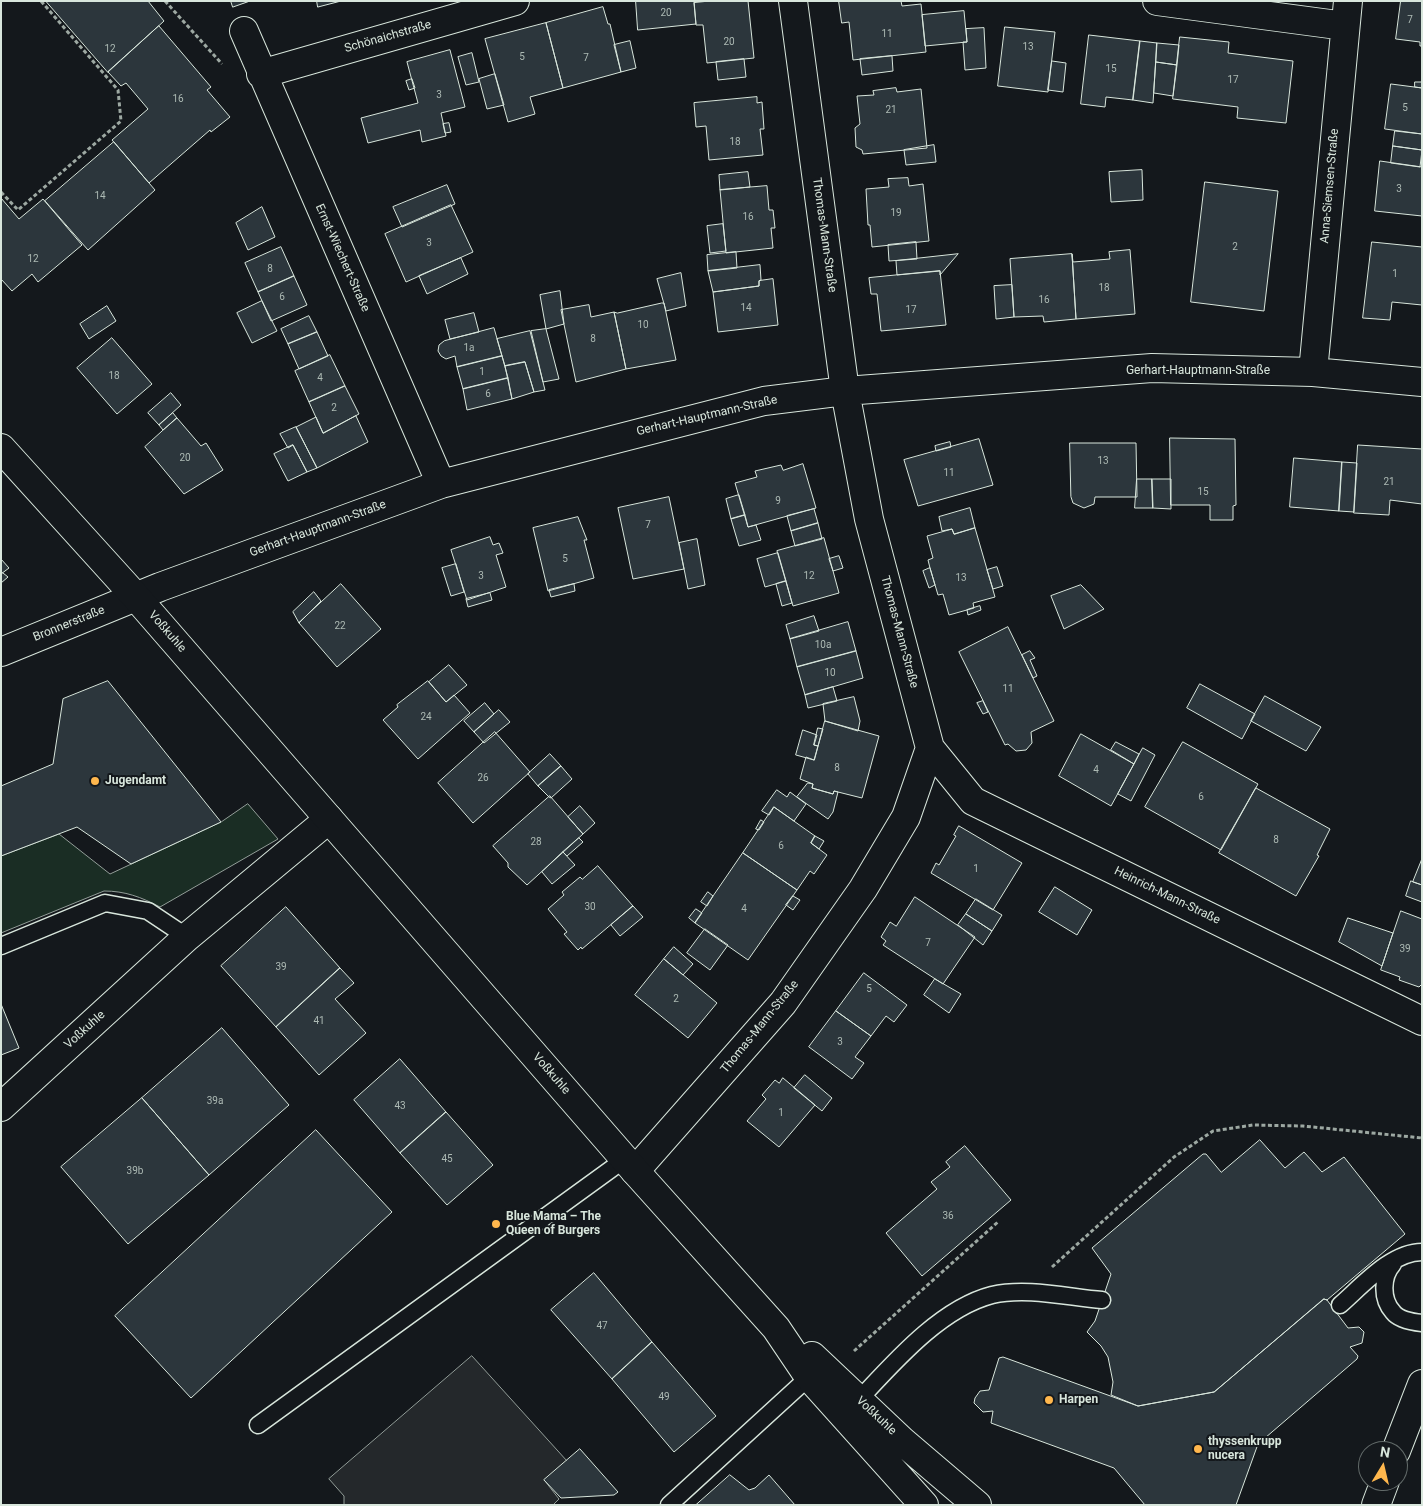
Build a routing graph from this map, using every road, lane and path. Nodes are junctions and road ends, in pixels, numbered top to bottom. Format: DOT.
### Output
graph roads {
  1 [pos="41,1"];
  2 [pos="165,1"];
  3 [pos="516,1"];
  4 [pos="793,1"];
  5 [pos="1157,1"];
  6 [pos="1346,14"];
  7 [pos="244,31"];
  8 [pos="222,65"];
  9 [pos="261,74"];
  10 [pos="1,192"];
  11 [pos="1313,372"];
  12 [pos="1422,382"];
  13 [pos="845,391"];
  14 [pos="1,448"];
  15 [pos="441,484"];
  16 [pos="136,596"];
  17 [pos="1,652"];
  18 [pos="930,748"];
  19 [pos="329,819"];
  20 [pos="187,937"];
  21 [pos="1,946"];
  22 [pos="1422,1021"];
  23 [pos="1,1106"];
  24 [pos="1422,1138"];
  25 [pos="630,1165"];
  26 [pos="1000,1221"];
  27 [pos="1422,1252"];
  28 [pos="1396,1260"];
  29 [pos="1027,1293"];
  30 [pos="1102,1300"];
  31 [pos="1340,1305"];
  32 [pos="1422,1324"];
  33 [pos="819,1374"];
  34 [pos="1422,1384"];
  35 [pos="851,1407"];
  36 [pos="258,1425"];
  37 [pos="1400,1441"];
  38 [pos="1381,1491"];
  39 [pos="669,1505"];
  40 [pos="924,1505"];
  41 [pos="976,1505"];
  42 [pos="1376,1505"];
  1 -- 10 [label="path"];
  2 -- 8 [label="path"];
  3 -- 9 [label="street, Schönaichstraße"];
  4 -- 13 [label="street, Thomas-Mann-Straße"];
  5 -- 6 [label="street"];
  6 -- 11 [label="street, Anna-Siemsen-Straße"];
  7 -- 9 [label="street, Ernst-Wiechert-Straße"];
  9 -- 15 [label="street, Ernst-Wiechert-Straße"];
  11 -- 12 [label="street, Gerhart-Hauptmann-Straße"];
  11 -- 13 [label="street, Gerhart-Hauptmann-Straße"];
  13 -- 15 [label="street, Gerhart-Hauptmann-Straße"];
  13 -- 18 [label="street, Thomas-Mann-Straße"];
  14 -- 16 [label="street, Voßkuhle"];
  15 -- 16 [label="street, Gerhart-Hauptmann-Straße"];
  16 -- 17 [label="street, Bronnerstraße"];
  16 -- 19 [label="street, Voßkuhle"];
  18 -- 22 [label="street, Heinrich-Mann-Straße"];
  18 -- 25 [label="street, Thomas-Mann-Straße"];
  19 -- 20 [label="street, Voßkuhle"];
  19 -- 25 [label="street, Voßkuhle"];
  20 -- 21 [label="lane"];
  20 -- 23 [label="street, Voßkuhle"];
  24 -- 29 [label="path"];
  25 -- 33 [label="street, Voßkuhle"];
  25 -- 36 [label="lane"];
  26 -- 33 [label="path"];
  27 -- 28 [label="lane"];
  28 -- 31 [label="lane"];
  28 -- 32 [label="lane"];
  29 -- 30 [label="lane"];
  29 -- 35 [label="lane"];
  33 -- 35 [label="street, Voßkuhle"];
  33 -- 39 [label="lane"];
  34 -- 37 [label="street"];
  35 -- 40 [label="street, Voßkuhle"];
  35 -- 41 [label="street, Voßkuhle"];
  38 -- 42 [label="street"];
}
